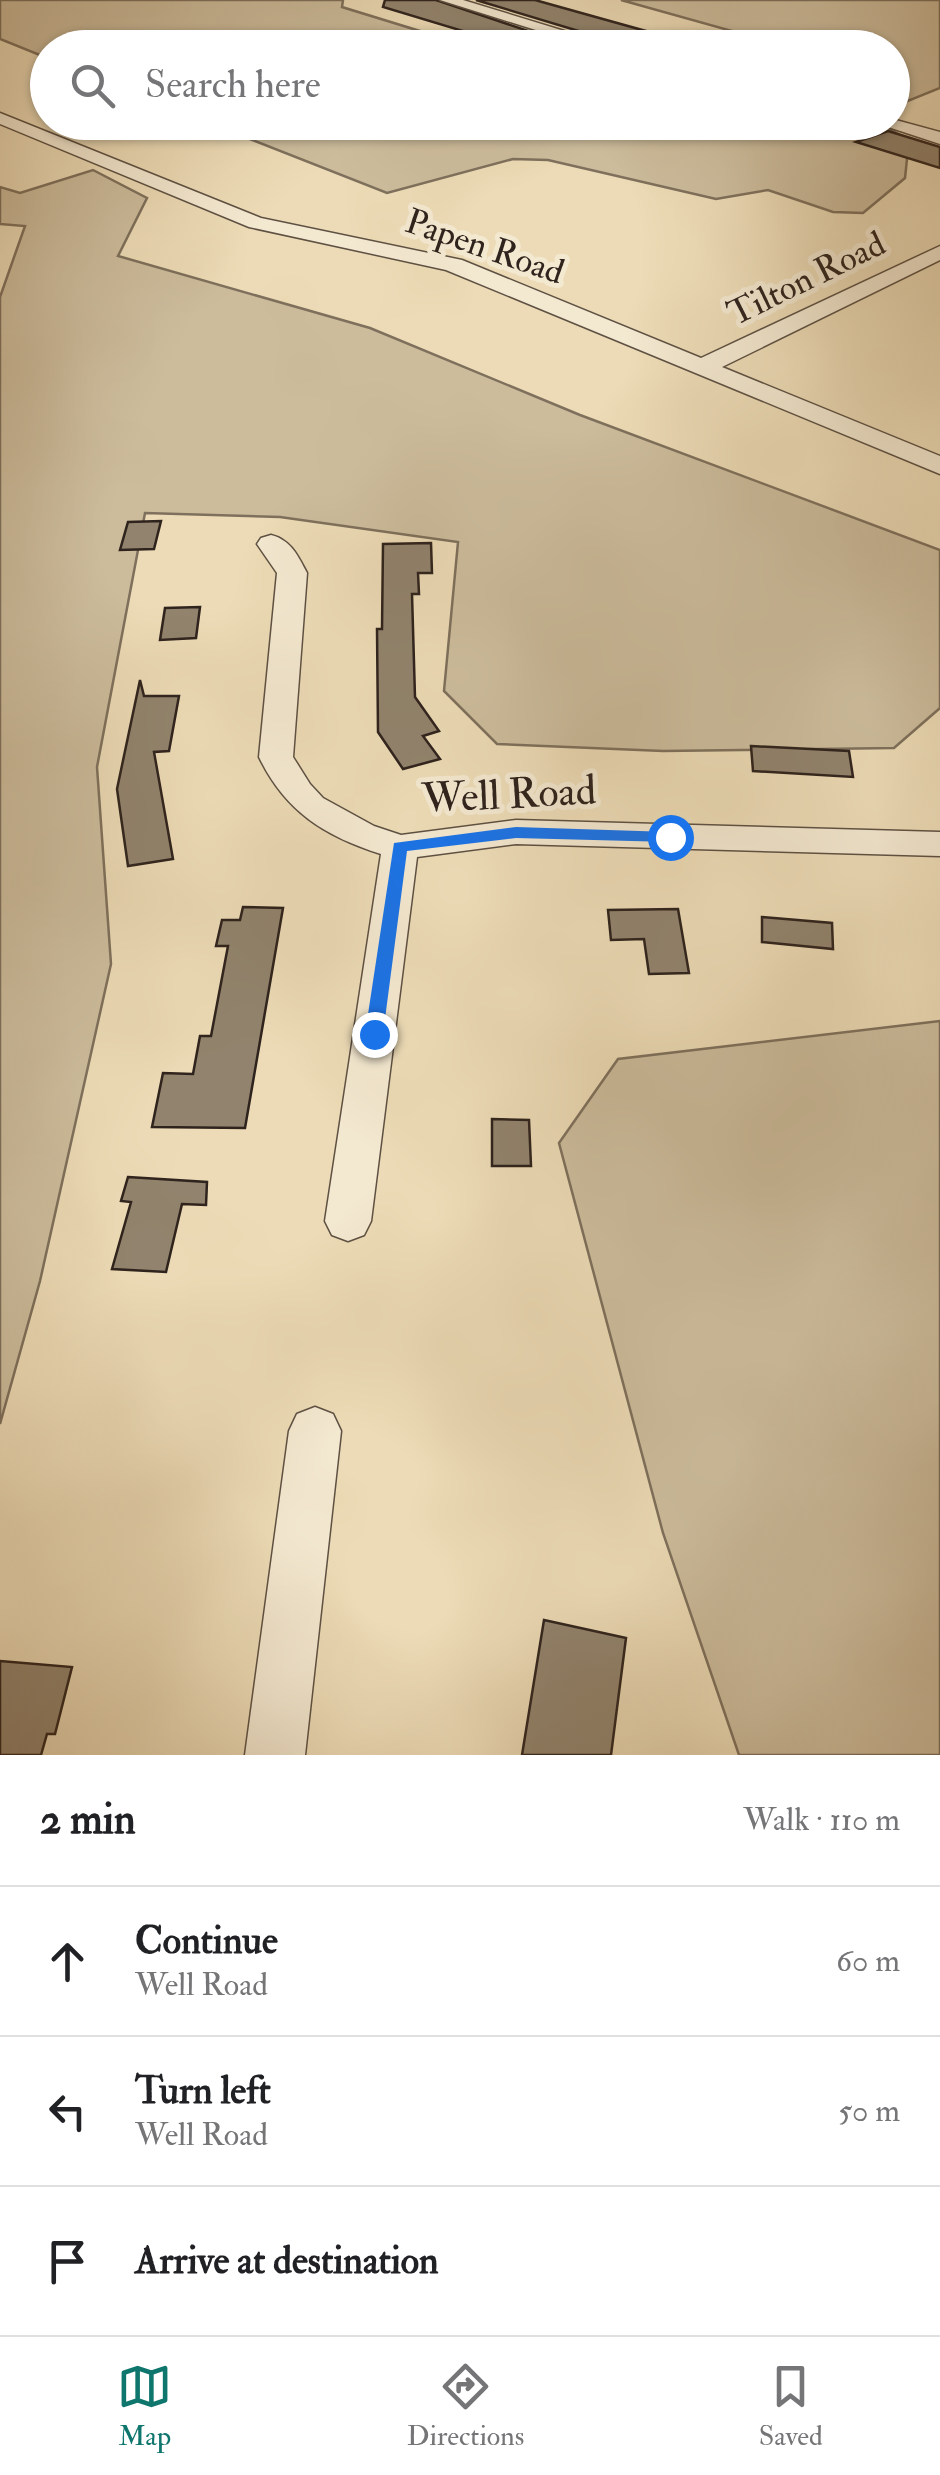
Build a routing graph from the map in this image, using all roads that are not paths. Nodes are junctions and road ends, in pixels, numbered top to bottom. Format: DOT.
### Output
graph roads {
  1 [pos="447,0"];
  2 [pos="550,30"];
  3 [pos="6,125"];
  4 [pos="910,130"];
  5 [pos="30,134"];
  6 [pos="940,138"];
  7 [pos="44,140"];
  8 [pos="940,252"];
  9 [pos="702,367"];
  10 [pos="940,466"];
  11 [pos="271,544"];
  12 [pos="940,844"];
  13 [pos="400,846"];
  14 [pos="348,1221"];
  15 [pos="316,1431"];
  16 [pos="274,1755"];
  1 -- 2 [label="street"];
  3 -- 5 [label="street, Papen Road"];
  4 -- 6 [label="street"];
  7 -- 9 [label="street, Papen Road"];
  8 -- 9 [label="street, Tilton Road"];
  9 -- 10 [label="street, Papen Road"];
  11 -- 13 [label="street"];
  12 -- 13 [label="street, Well Road"];
  13 -- 14 [label="street, Well Road"];
  15 -- 16 [label="street"];
}
